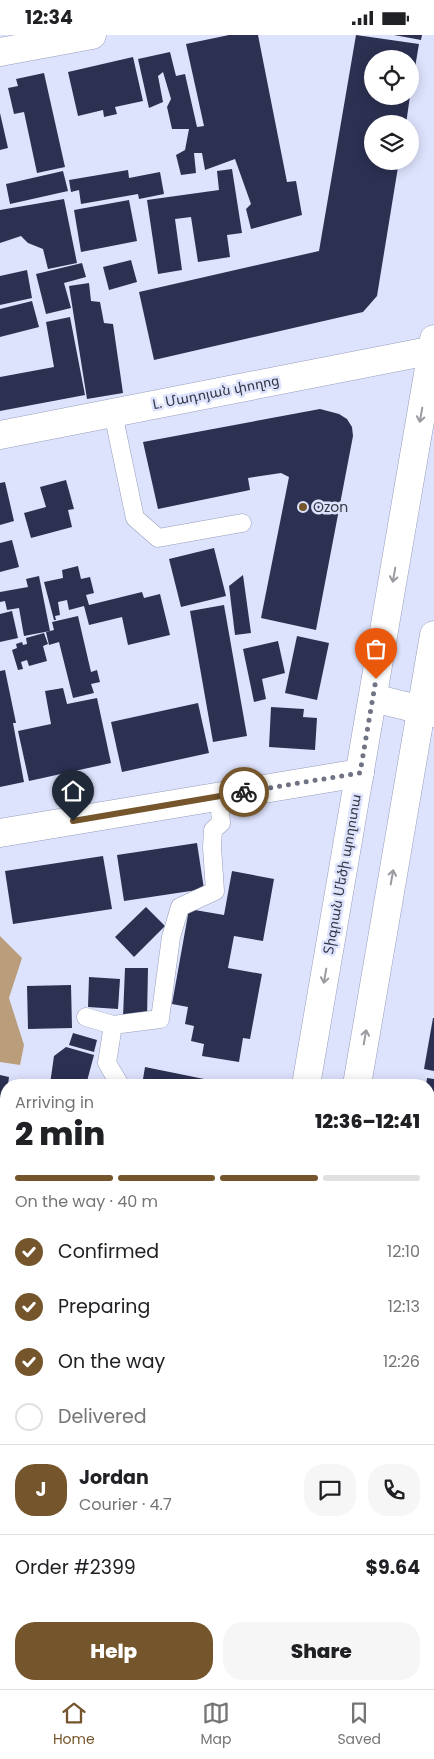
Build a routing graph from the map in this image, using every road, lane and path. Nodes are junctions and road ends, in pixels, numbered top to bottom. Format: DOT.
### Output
graph roads {
  1 [pos="92,35"];
  2 [pos="0,52"];
  3 [pos="433,346"];
  4 [pos="113,413"];
  5 [pos="0,435"];
  6 [pos="242,523"];
  7 [pos="434,635"];
  8 [pos="373,698"];
  9 [pos="428,712"];
  10 [pos="360,773"];
  11 [pos="219,797"];
  12 [pos="0,833"];
  13 [pos="86,1017"];
  14 [pos="112,1025"];
  15 [pos="117,1079"];
  16 [pos="307,1079"];
  17 [pos="358,1079"];
  1 -- 2 [label="main road"];
  3 -- 4 [label="main road, L. Մադոյան փողոց"];
  3 -- 8 [label="main road, Տիգրան Մեծի պողոտա, one-way"];
  4 -- 5 [label="main road, L. Մադոյան փողոց"];
  4 -- 6 [label="lane"];
  7 -- 9 [label="main road"];
  8 -- 9 [label="main road"];
  8 -- 10 [label="main road, Տիգրան Մեծի պողոտա"];
  17 -- 9 [label="main road, one-way"];
  10 -- 11 [label="main road"];
  10 -- 16 [label="main road, Տիգրան Մեծի պողոտա, one-way"];
  11 -- 12 [label="main road"];
  11 -- 14 [label="lane"];
  13 -- 14 [label="lane"];
  14 -- 15 [label="lane"];
}
